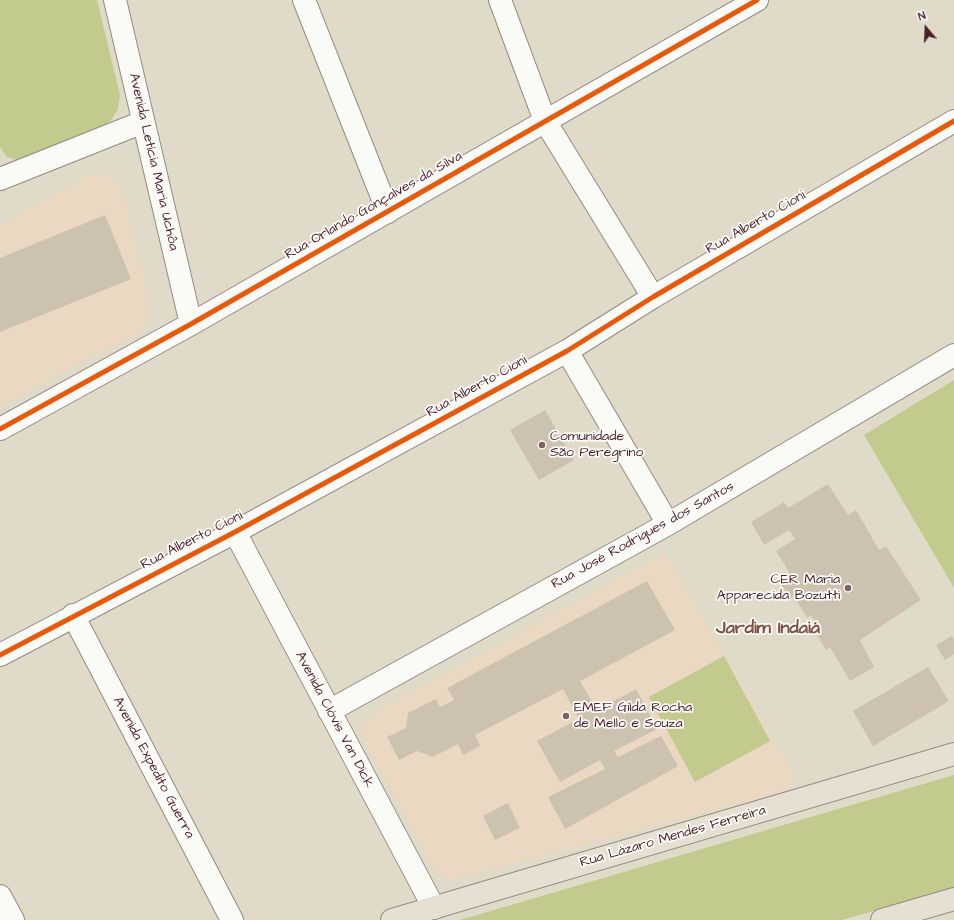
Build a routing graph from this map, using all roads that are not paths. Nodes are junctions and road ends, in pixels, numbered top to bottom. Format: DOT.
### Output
graph roads {
  1 [pos="115,0"];
  2 [pos="304,0"];
  3 [pos="500,0"];
  4 [pos="757,0"];
  5 [pos="727,8"];
  6 [pos="545,121"];
  7 [pos="954,121"];
  8 [pos="143,122"];
  9 [pos="0,179"];
  10 [pos="388,212"];
  11 [pos="653,297"];
  12 [pos="191,324"];
  13 [pos="567,351"];
  14 [pos="954,355"];
  15 [pos="0,429"];
  16 [pos="668,524"];
  17 [pos="235,532"];
  18 [pos="73,615"];
  19 [pos="0,655"];
  20 [pos="329,711"];
  21 [pos="954,754"];
  22 [pos="0,896"];
  23 [pos="954,899"];
  24 [pos="434,908"];
  25 [pos="13,920"];
  26 [pos="232,920"];
  27 [pos="392,920"];
  28 [pos="882,920"];
  1 -- 8 [label="street, Avenida Letícia Maria Uchôa"];
  2 -- 10 [label="street"];
  3 -- 6 [label="street"];
  4 -- 5 [label="street, Rua Orlando Gonçalves da Silva"];
  5 -- 6 [label="street, Rua Orlando Gonçalves da Silva"];
  6 -- 10 [label="street, Rua Orlando Gonçalves da Silva"];
  6 -- 11 [label="street"];
  7 -- 11 [label="street, Rua Alberto Cioni"];
  8 -- 9 [label="street"];
  8 -- 12 [label="street, Avenida Letícia Maria Uchôa"];
  10 -- 12 [label="street, Rua Orlando Gonçalves da Silva"];
  11 -- 13 [label="street, Rua Alberto Cioni"];
  12 -- 15 [label="street, Rua Orlando Gonçalves da Silva"];
  13 -- 16 [label="street"];
  13 -- 17 [label="street, Rua Alberto Cioni"];
  14 -- 16 [label="street, Rua José Rodrigues dos Santos"];
  16 -- 20 [label="street, Rua José Rodrigues dos Santos"];
  17 -- 18 [label="street, Rua Alberto Cioni"];
  17 -- 20 [label="street, Avenida Clóvis Van Dick"];
  18 -- 19 [label="street, Rua Alberto Cioni"];
  18 -- 26 [label="street, Avenida Expedito Guerra"];
  20 -- 24 [label="street, Avenida Clóvis Van Dick"];
  21 -- 24 [label="main road, Rua Lázaro Mendes Ferreira"];
  22 -- 25 [label="street"];
  23 -- 28 [label="main road"];
  24 -- 27 [label="main road, Rua Lázaro Mendes Ferreira"];
}
